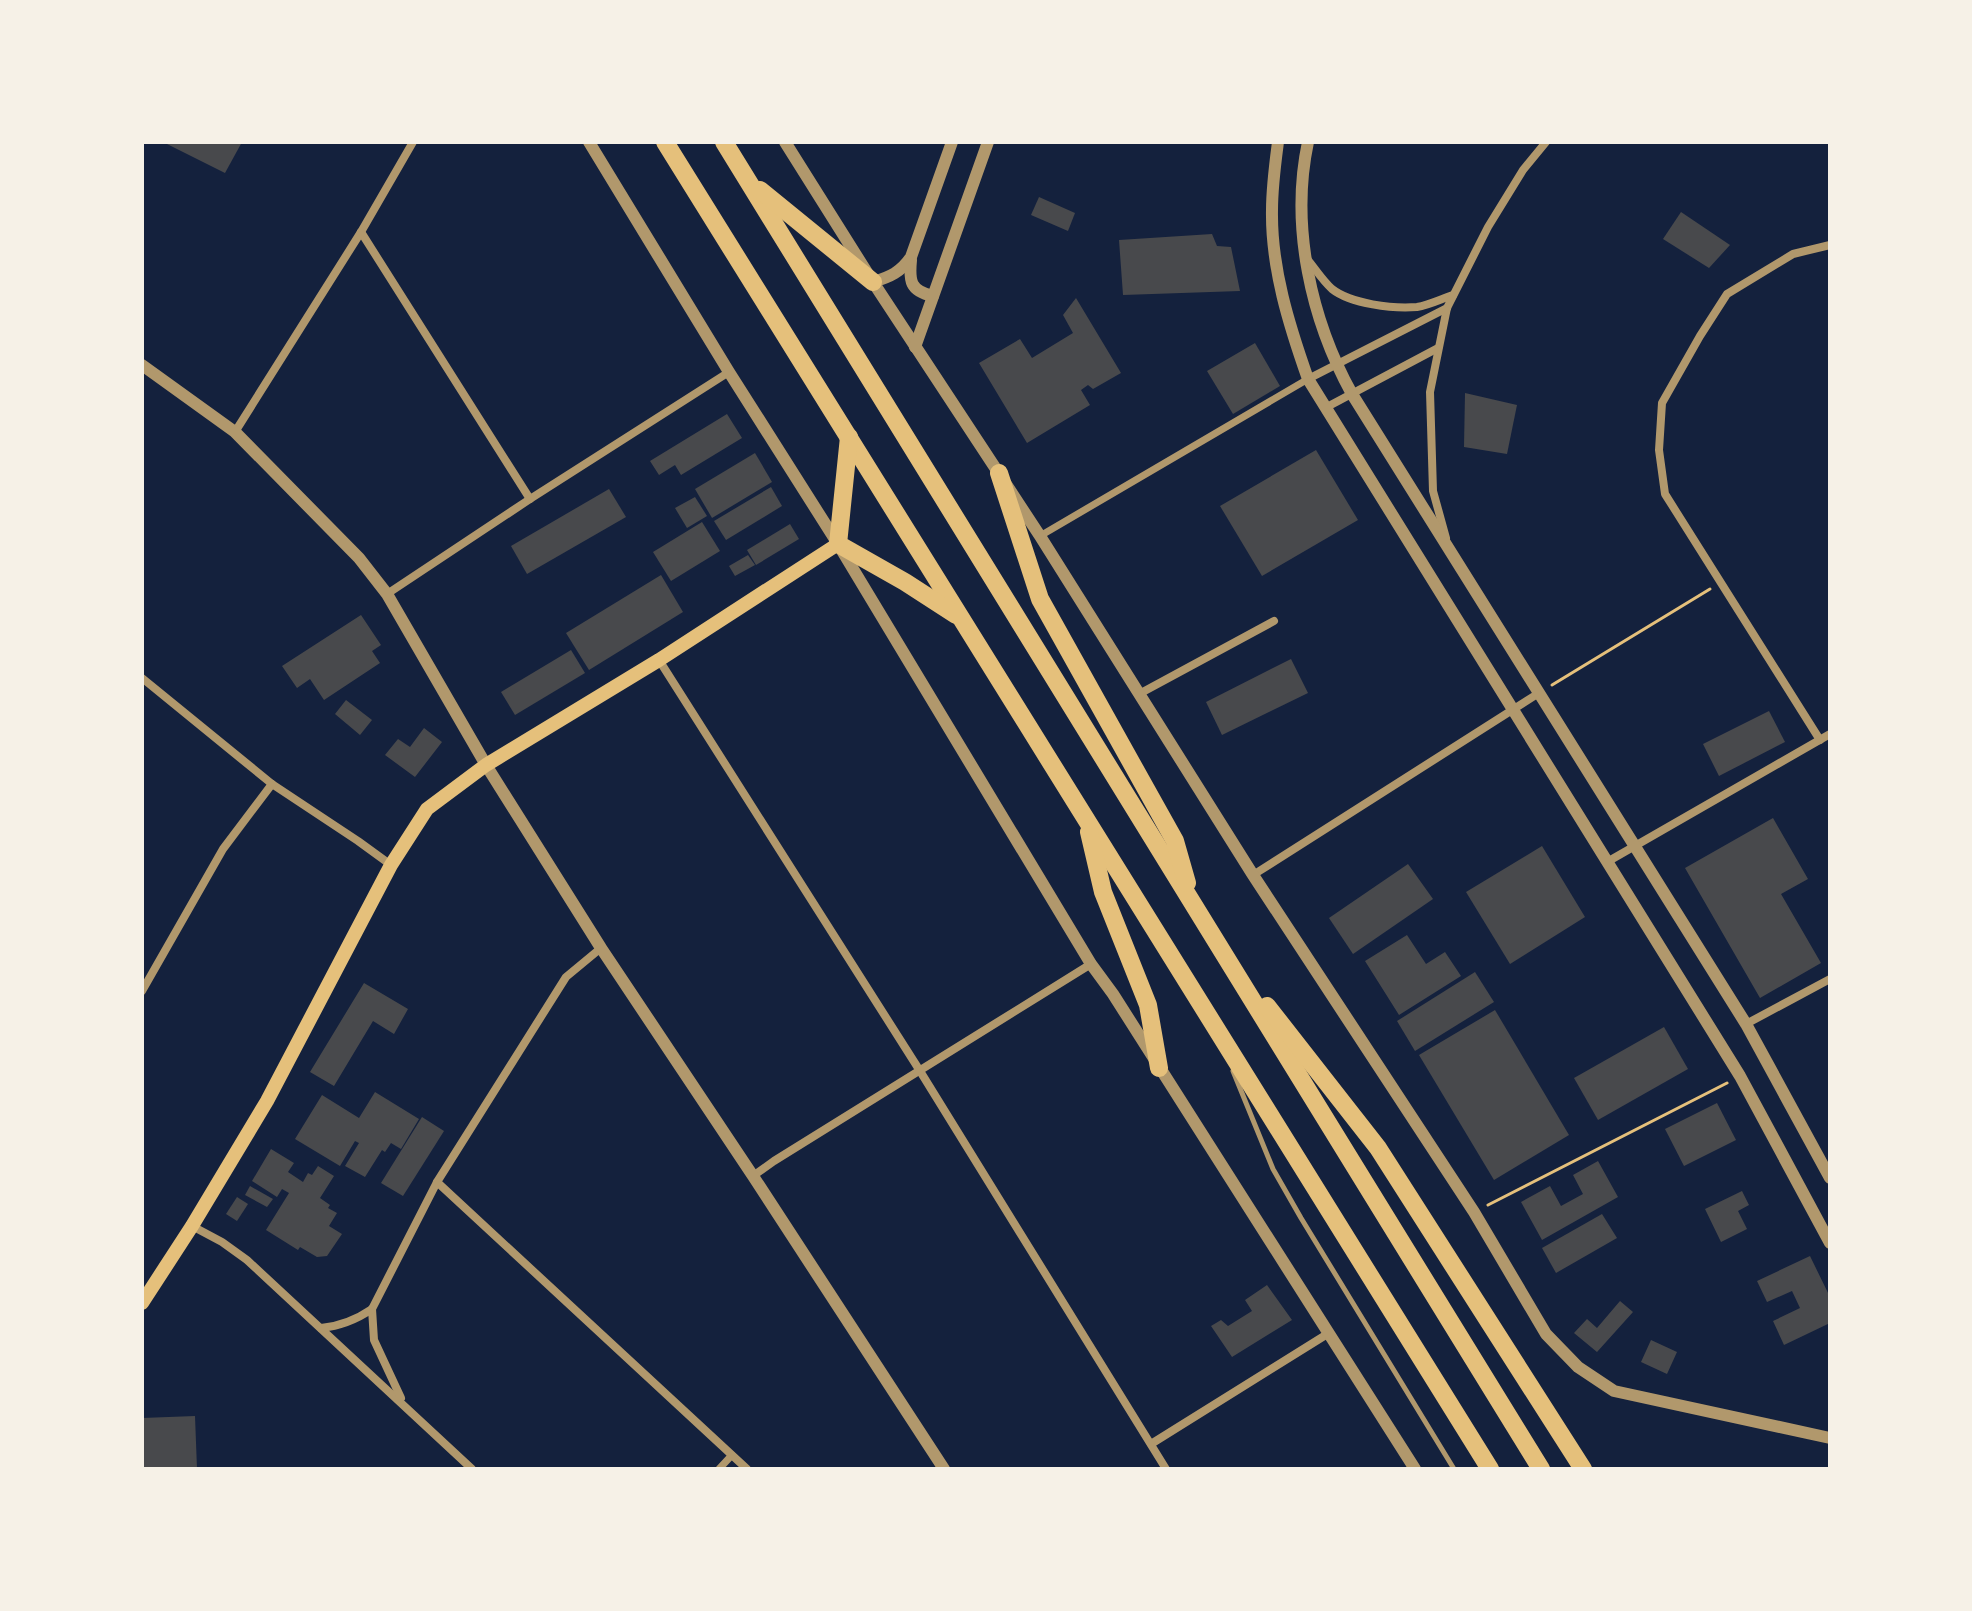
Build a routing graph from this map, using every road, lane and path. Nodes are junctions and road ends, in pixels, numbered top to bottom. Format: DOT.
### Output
graph roads {
  1 [pos="413,142"];
  2 [pos="589,142"];
  3 [pos="665,142"];
  4 [pos="724,142"];
  5 [pos="785,142"];
  6 [pos="952,142"];
  7 [pos="988,142"];
  8 [pos="1278,142"];
  9 [pos="1308,142"];
  10 [pos="1546,142"];
  11 [pos="748,180"];
  12 [pos="361,232"];
  13 [pos="1830,245"];
  14 [pos="1305,256"];
  15 [pos="911,257"];
  16 [pos="873,282"];
  17 [pos="1453,295"];
  18 [pos="933,296"];
  19 [pos="1447,308"];
  20 [pos="915,347"];
  21 [pos="1438,348"];
  22 [pos="142,365"];
  23 [pos="1336,365"];
  24 [pos="729,372"];
  25 [pos="1308,379"];
  26 [pos="1352,394"];
  27 [pos="1325,408"];
  28 [pos="235,432"];
  29 [pos="849,437"];
  30 [pos="999,473"];
  31 [pos="530,499"];
  32 [pos="1040,536"];
  33 [pos="838,544"];
  34 [pos="1449,549"];
  35 [pos="1720,582"];
  36 [pos="387,594"];
  37 [pos="963,619"];
  38 [pos="1274,621"];
  39 [pos="659,660"];
  40 [pos="143,682"];
  41 [pos="1539,693"];
  42 [pos="1139,694"];
  43 [pos="1513,710"];
  44 [pos="1830,734"];
  45 [pos="1820,740"];
  46 [pos="486,765"];
  47 [pos="272,784"];
  48 [pos="1084,814"];
  49 [pos="1634,846"];
  50 [pos="1607,862"];
  51 [pos="391,865"];
  52 [pos="1253,875"];
  53 [pos="1193,905"];
  54 [pos="1212,937"];
  55 [pos="601,948"];
  56 [pos="1091,964"];
  57 [pos="1830,979"];
  58 [pos="142,991"];
  59 [pos="1746,1024"];
  60 [pos="1216,1030"];
  61 [pos="1159,1068"];
  62 [pos="920,1071"];
  63 [pos="1740,1076"];
  64 [pos="753,1176"];
  65 [pos="1830,1178"];
  66 [pos="437,1182"];
  67 [pos="1474,1212"];
  68 [pos="192,1226"];
  69 [pos="1830,1243"];
  70 [pos="142,1303"];
  71 [pos="372,1309"];
  72 [pos="321,1328"];
  73 [pos="1329,1333"];
  74 [pos="404,1404"];
  75 [pos="1830,1438"];
  76 [pos="1151,1444"];
  77 [pos="732,1455"];
  78 [pos="472,1469"];
  79 [pos="719,1469"];
  80 [pos="747,1469"];
  81 [pos="944,1469"];
  82 [pos="1166,1469"];
  83 [pos="1415,1469"];
  84 [pos="1454,1469"];
  85 [pos="1490,1469"];
  86 [pos="1541,1469"];
  87 [pos="1583,1469"];
  1 -- 12 [label="street"];
  2 -- 24 [label="street"];
  3 -- 29 [label="highway"];
  4 -- 11 [label="highway"];
  5 -- 16 [label="street"];
  6 -- 15 [label="street"];
  7 -- 18 [label="street"];
  8 -- 25 [label="street"];
  9 -- 14 [label="street"];
  10 -- 17 [label="street"];
  11 -- 16 [label="highway"];
  11 -- 53 [label="highway"];
  12 -- 28 [label="street"];
  12 -- 31 [label="street"];
  13 -- 35 [label="street"];
  14 -- 17 [label="street"];
  14 -- 23 [label="street"];
  15 -- 16 [label="street"];
  15 -- 18 [label="street"];
  16 -- 20 [label="street"];
  17 -- 19 [label="street"];
  18 -- 20 [label="street"];
  19 -- 21 [label="street"];
  19 -- 23 [label="street"];
  20 -- 30 [label="street"];
  21 -- 26 [label="street"];
  21 -- 34 [label="street"];
  22 -- 28 [label="street"];
  23 -- 25 [label="street"];
  23 -- 26 [label="street"];
  24 -- 31 [label="street"];
  24 -- 33 [label="street"];
  25 -- 27 [label="street"];
  25 -- 32 [label="street"];
  26 -- 27 [label="street"];
  26 -- 34 [label="street"];
  27 -- 43 [label="street"];
  28 -- 36 [label="street"];
  29 -- 33 [label="highway"];
  29 -- 37 [label="highway"];
  30 -- 32 [label="street"];
  30 -- 53 [label="highway"];
  31 -- 36 [label="street"];
  32 -- 42 [label="street"];
  33 -- 37 [label="highway"];
  33 -- 39 [label="main road"];
  33 -- 56 [label="street"];
  34 -- 41 [label="street"];
  35 -- 41 [label="path"];
  35 -- 45 [label="street"];
  36 -- 46 [label="street"];
  37 -- 48 [label="highway"];
  38 -- 42 [label="street"];
  39 -- 46 [label="main road"];
  39 -- 62 [label="street"];
  40 -- 47 [label="street"];
  41 -- 43 [label="street"];
  41 -- 49 [label="street"];
  42 -- 52 [label="street"];
  43 -- 50 [label="street"];
  43 -- 52 [label="street"];
  44 -- 45 [label="street"];
  45 -- 49 [label="street"];
  46 -- 51 [label="main road"];
  46 -- 55 [label="street"];
  47 -- 51 [label="street"];
  47 -- 58 [label="street"];
  48 -- 60 [label="highway"];
  48 -- 61 [label="highway"];
  49 -- 50 [label="street"];
  49 -- 59 [label="street"];
  50 -- 63 [label="street"];
  51 -- 68 [label="main road"];
  52 -- 67 [label="street"];
  53 -- 54 [label="highway"];
  54 -- 86 [label="highway"];
  54 -- 87 [label="highway"];
  55 -- 64 [label="street"];
  55 -- 66 [label="street"];
  56 -- 61 [label="street"];
  56 -- 62 [label="street"];
  57 -- 59 [label="street"];
  59 -- 65 [label="street"];
  60 -- 84 [label="lane"];
  60 -- 85 [label="highway"];
  61 -- 73 [label="street"];
  62 -- 64 [label="street"];
  62 -- 76 [label="street"];
  63 -- 67 [label="path"];
  63 -- 69 [label="street"];
  64 -- 81 [label="street"];
  66 -- 71 [label="street"];
  66 -- 77 [label="street"];
  67 -- 75 [label="street"];
  68 -- 70 [label="main road"];
  68 -- 72 [label="street"];
  71 -- 72 [label="street"];
  71 -- 74 [label="street"];
  72 -- 74 [label="street"];
  73 -- 76 [label="street"];
  73 -- 83 [label="street"];
  74 -- 78 [label="street"];
  76 -- 82 [label="street"];
  77 -- 79 [label="street"];
  77 -- 80 [label="street"];
}
